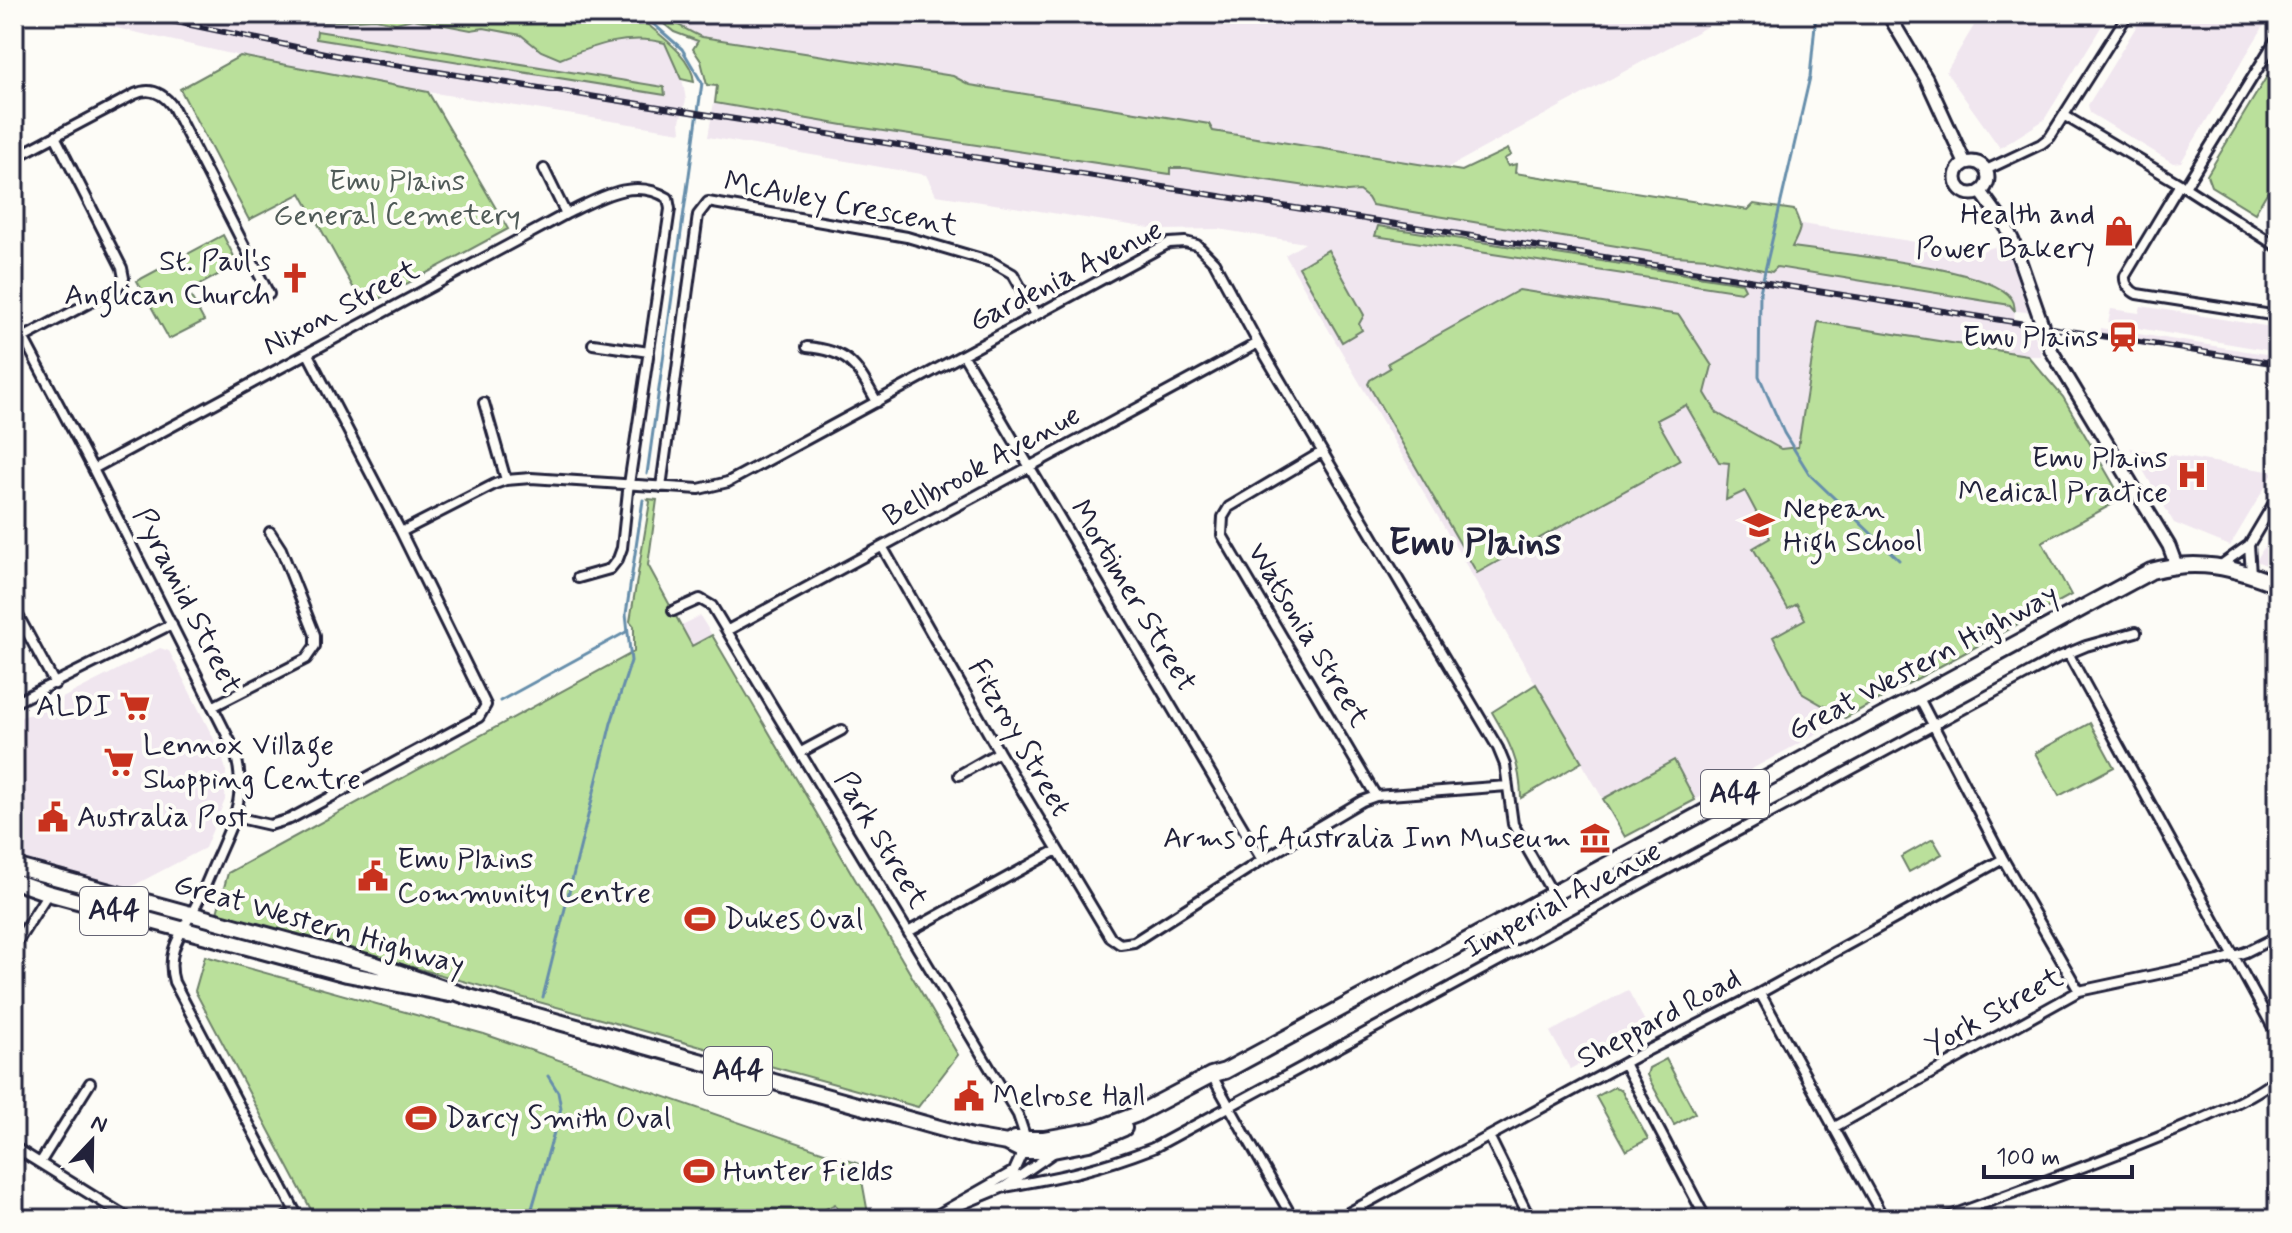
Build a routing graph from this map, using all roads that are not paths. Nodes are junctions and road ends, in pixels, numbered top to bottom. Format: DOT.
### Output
graph roads {
  1 [pos="1888,14"];
  2 [pos="2128,14"];
  3 [pos="2278,36"];
  4 [pos="2065,116"];
  5 [pos="55,136"];
  6 [pos="14,158"];
  7 [pos="1965,163"];
  8 [pos="544,169"];
  9 [pos="1986,170"];
  10 [pos="2182,186"];
  11 [pos="1981,192"];
  12 [pos="566,214"];
  13 [pos="2278,247"];
  14 [pos="269,294"];
  15 [pos="1036,315"];
  16 [pos="2278,316"];
  17 [pos="14,320"];
  18 [pos="23,338"];
  19 [pos="1258,343"];
  20 [pos="593,344"];
  21 [pos="807,347"];
  22 [pos="649,352"];
  23 [pos="308,354"];
  24 [pos="964,356"];
  25 [pos="877,402"];
  26 [pos="484,403"];
  27 [pos="1322,452"];
  28 [pos="1029,467"];
  29 [pos="93,469"];
  30 [pos="506,480"];
  31 [pos="629,485"];
  32 [pos="661,487"];
  33 [pos="2278,496"];
  34 [pos="270,532"];
  35 [pos="401,532"];
  36 [pos="2249,545"];
  37 [pos="883,548"];
  38 [pos="2176,565"];
  39 [pos="2221,565"];
  40 [pos="2251,574"];
  41 [pos="578,578"];
  42 [pos="2278,585"];
  43 [pos="14,608"];
  44 [pos="673,611"];
  45 [pos="172,624"];
  46 [pos="728,630"];
  47 [pos="2136,632"];
  48 [pos="2068,653"];
  49 [pos="55,684"];
  50 [pos="1917,695"];
  51 [pos="14,703"];
  52 [pos="214,706"];
  53 [pos="1933,726"];
  54 [pos="842,730"];
  55 [pos="801,752"];
  56 [pos="999,752"];
  57 [pos="959,775"];
  58 [pos="1507,786"];
  59 [pos="1376,796"];
  60 [pos="235,817"];
  61 [pos="1057,850"];
  62 [pos="2003,859"];
  63 [pos="1262,860"];
  64 [pos="14,866"];
  65 [pos="14,881"];
  66 [pos="48,893"];
  67 [pos="1553,894"];
  68 [pos="191,914"];
  69 [pos="181,930"];
  70 [pos="908,932"];
  71 [pos="2278,936"];
  72 [pos="14,947"];
  73 [pos="2234,957"];
  74 [pos="2079,991"];
  75 [pos="1760,993"];
  76 [pos="469,997"];
  77 [pos="2278,1037"];
  78 [pos="1624,1063"];
  79 [pos="2278,1075"];
  80 [pos="1220,1076"];
  81 [pos="90,1083"];
  82 [pos="1229,1107"];
  83 [pos="1833,1128"];
  84 [pos="1490,1138"];
  85 [pos="1025,1145"];
  86 [pos="14,1147"];
  87 [pos="1056,1151"];
  88 [pos="40,1163"];
  89 [pos="1004,1187"];
  90 [pos="953,1207"];
  91 [pos="297,1215"];
  92 [pos="130,1219"];
  93 [pos="283,1219"];
  94 [pos="930,1219"];
  95 [pos="1293,1219"];
  96 [pos="1337,1219"];
  97 [pos="1530,1219"];
  98 [pos="1706,1219"];
  99 [pos="1884,1219"];
  100 [pos="1942,1219"];
  1 -- 7 [label="main road"];
  2 -- 4 [label="street"];
  3 -- 10 [label="street"];
  4 -- 9 [label="street"];
  4 -- 10 [label="street"];
  5 -- 6 [label="street"];
  5 -- 14 [label="street"];
  5 -- 18 [label="street"];
  7 -- 9 [label="main road"];
  7 -- 11 [label="main road"];
  8 -- 12 [label="street"];
  9 -- 11 [label="main road"];
  10 -- 13 [label="street"];
  10 -- 16 [label="street"];
  11 -- 38 [label="main road"];
  12 -- 22 [label="street, Nixon Street"];
  12 -- 23 [label="street, Nixon Street"];
  15 -- 19 [label="street, Gardenia Avenue"];
  15 -- 24 [label="street, Gardenia Avenue"];
  15 -- 32 [label="street, McAuley Crescent"];
  17 -- 18 [label="street, Pyramid Street"];
  18 -- 29 [label="street, Pyramid Street"];
  19 -- 27 [label="street, Gardenia Avenue"];
  19 -- 28 [label="street, Bellbrook Avenue"];
  20 -- 22 [label="street"];
  21 -- 25 [label="street"];
  22 -- 31 [label="street"];
  23 -- 29 [label="street, Nixon Street"];
  23 -- 35 [label="street"];
  24 -- 25 [label="street, Gardenia Avenue"];
  24 -- 28 [label="street, Mortimer Street"];
  25 -- 32 [label="street, Gardenia Avenue"];
  26 -- 30 [label="street"];
  27 -- 58 [label="street, Gardenia Avenue"];
  27 -- 59 [label="street, Watsonia Street"];
  28 -- 37 [label="street, Bellbrook Avenue"];
  28 -- 63 [label="street, Mortimer Street"];
  29 -- 45 [label="street, Pyramid Street"];
  30 -- 31 [label="street, Gardenia Avenue"];
  30 -- 35 [label="street, Gardenia Avenue"];
  31 -- 32 [label="street, Gardenia Avenue"];
  31 -- 41 [label="street"];
  33 -- 36 [label="street"];
  34 -- 52 [label="street"];
  35 -- 60 [label="street"];
  36 -- 39 [label="street"];
  36 -- 40 [label="street"];
  37 -- 46 [label="street, Bellbrook Avenue"];
  37 -- 56 [label="street, Fitzroy Street"];
  38 -- 39 [label="highway, Great Western Highway / A44"];
  38 -- 50 [label="highway, Great Western Highway / A44"];
  39 -- 40 [label="highway, Great Western Highway / A44"];
  40 -- 42 [label="highway, Great Western Highway / A44"];
  43 -- 49 [label="street"];
  44 -- 46 [label="street, Park Street"];
  45 -- 49 [label="street"];
  45 -- 52 [label="street, Pyramid Street"];
  46 -- 55 [label="street, Park Street"];
  47 -- 48 [label="street, Imperial Avenue"];
  48 -- 53 [label="street, Imperial Avenue"];
  48 -- 73 [label="street"];
  49 -- 51 [label="street"];
  50 -- 53 [label="street"];
  50 -- 67 [label="highway, Great Western Highway / A44"];
  52 -- 60 [label="street, Pyramid Street"];
  53 -- 62 [label="street"];
  53 -- 82 [label="street, Imperial Avenue"];
  54 -- 55 [label="street"];
  55 -- 70 [label="street, Park Street"];
  56 -- 57 [label="street"];
  56 -- 61 [label="street, Fitzroy Street"];
  58 -- 59 [label="street"];
  58 -- 67 [label="street, Gardenia Avenue"];
  59 -- 63 [label="street"];
  60 -- 68 [label="street, Pyramid Street"];
  61 -- 63 [label="street, Fitzroy Street"];
  61 -- 70 [label="street"];
  62 -- 74 [label="street"];
  62 -- 75 [label="street, Sheppard Road"];
  64 -- 68 [label="highway, Great Western Highway / A44"];
  65 -- 66 [label="highway, Great Western Highway / A44"];
  66 -- 69 [label="highway, Great Western Highway / A44"];
  66 -- 72 [label="street"];
  67 -- 80 [label="highway, Great Western Highway / A44"];
  68 -- 69 [label="street, Pyramid Street"];
  68 -- 76 [label="highway, Great Western Highway / A44"];
  69 -- 76 [label="highway, Great Western Highway / A44"];
  69 -- 91 [label="street, Pyramid Street"];
  70 -- 85 [label="street, Park Street"];
  71 -- 73 [label="street, York Street"];
  73 -- 74 [label="street, York Street"];
  73 -- 77 [label="street"];
  74 -- 83 [label="street, York Street"];
  75 -- 78 [label="street, Sheppard Road"];
  75 -- 83 [label="street"];
  76 -- 85 [label="highway, Great Western Highway / A44"];
  78 -- 84 [label="street, Sheppard Road"];
  78 -- 98 [label="street"];
  79 -- 100 [label="street"];
  80 -- 82 [label="street"];
  80 -- 85 [label="highway, Great Western Highway / A44"];
  80 -- 87 [label="highway, Great Western Highway / A44"];
  81 -- 88 [label="street"];
  82 -- 89 [label="street, Imperial Avenue"];
  82 -- 95 [label="street"];
  83 -- 99 [label="street"];
  84 -- 96 [label="street, Sheppard Road"];
  84 -- 97 [label="street"];
  85 -- 87 [label="highway, Great Western Highway / A44"];
  85 -- 90 [label="street"];
  86 -- 88 [label="street"];
  87 -- 89 [label="street"];
  88 -- 92 [label="street"];
  89 -- 90 [label="street"];
  90 -- 94 [label="street"];
  91 -- 93 [label="street"];
}
